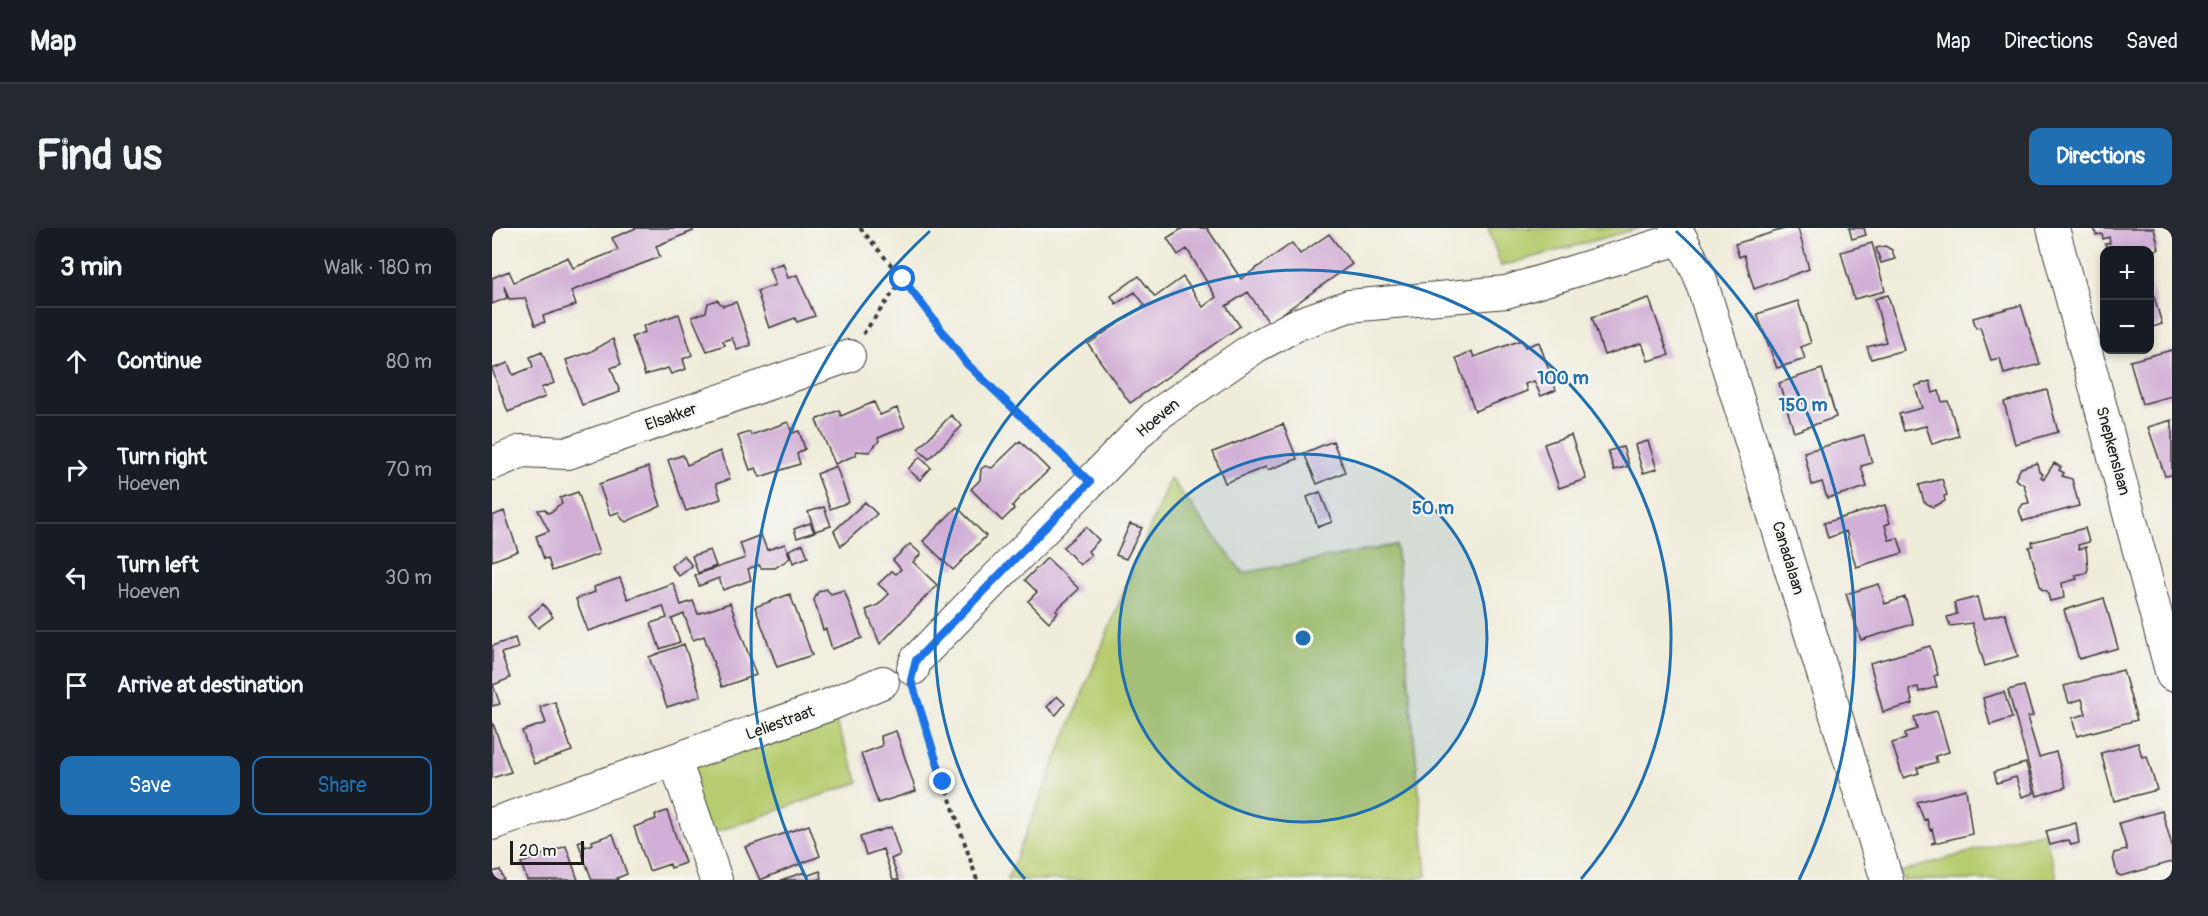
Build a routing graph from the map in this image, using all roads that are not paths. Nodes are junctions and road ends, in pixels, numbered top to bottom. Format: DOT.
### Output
graph roads {
  1 [pos="2053,228"];
  2 [pos="1677,233"];
  3 [pos="849,356"];
  4 [pos="492,464"];
  5 [pos="913,669"];
  6 [pos="2172,675"];
  7 [pos="883,682"];
  8 [pos="675,760"];
  9 [pos="492,824"];
  10 [pos="716,880"];
  11 [pos="1887,880"];
  1 -- 6 [label="street, Snepkenslaan"];
  2 -- 5 [label="street, Hoeven"];
  2 -- 11 [label="street, Canadalaan"];
  3 -- 4 [label="street, Elsakker"];
  7 -- 8 [label="street, Leliestraat"];
  8 -- 9 [label="street, Leliestraat"];
  8 -- 10 [label="street"];
}
